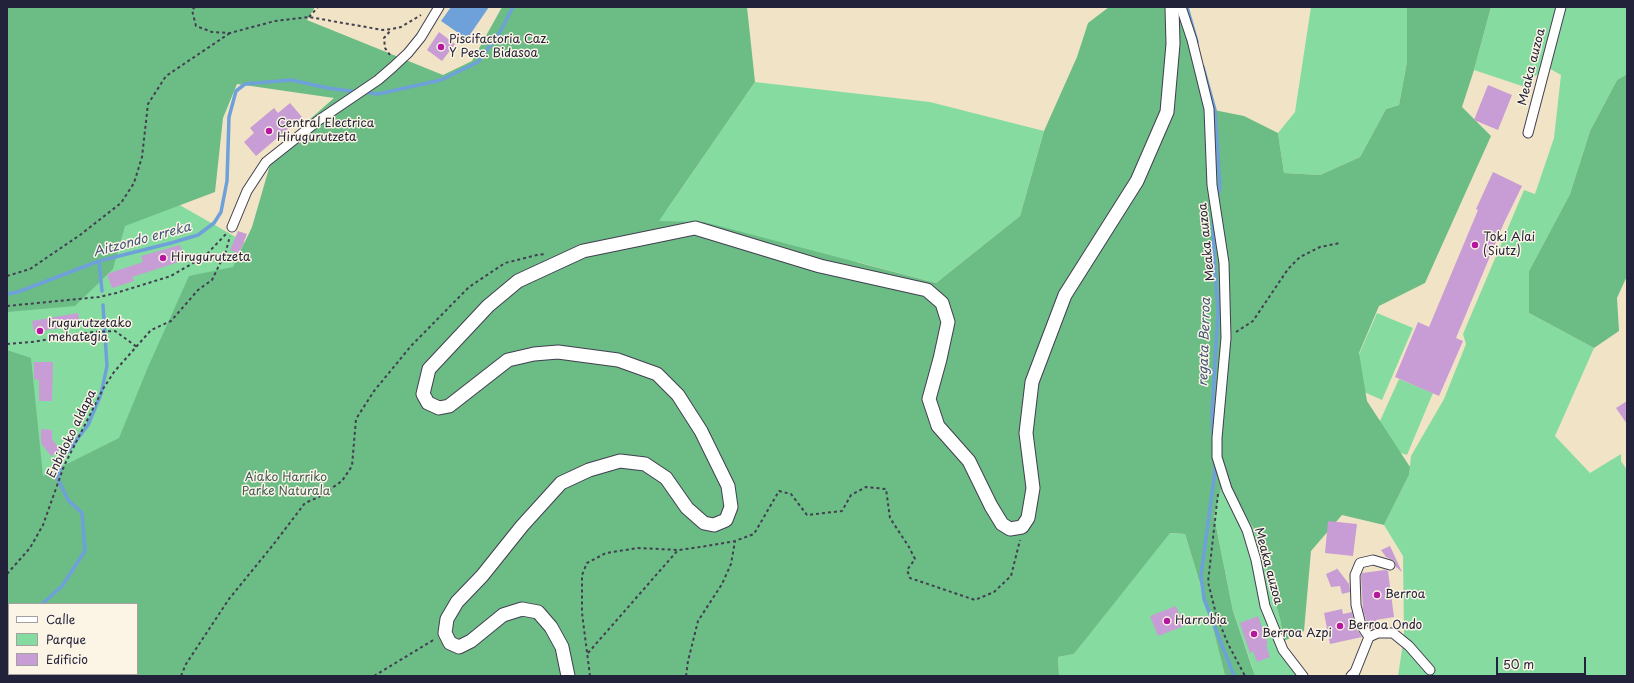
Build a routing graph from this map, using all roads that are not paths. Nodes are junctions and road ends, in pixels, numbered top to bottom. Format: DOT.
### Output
graph roads {
  1 [pos="440,7"];
  2 [pos="1172,7"];
  3 [pos="1181,7"];
  4 [pos="1561,7"];
  5 [pos="1528,133"];
  6 [pos="232,227"];
  7 [pos="1390,565"];
  8 [pos="1369,637"];
  9 [pos="1430,670"];
  10 [pos="568,676"];
  11 [pos="1303,676"];
  12 [pos="1351,676"];
  1 -- 6 [label="street"];
  2 -- 10 [label="street"];
  3 -- 11 [label="street, Meaka auzoa"];
  4 -- 5 [label="street, Meaka auzoa"];
  7 -- 8 [label="street"];
  8 -- 9 [label="street"];
  8 -- 12 [label="street"];
}
